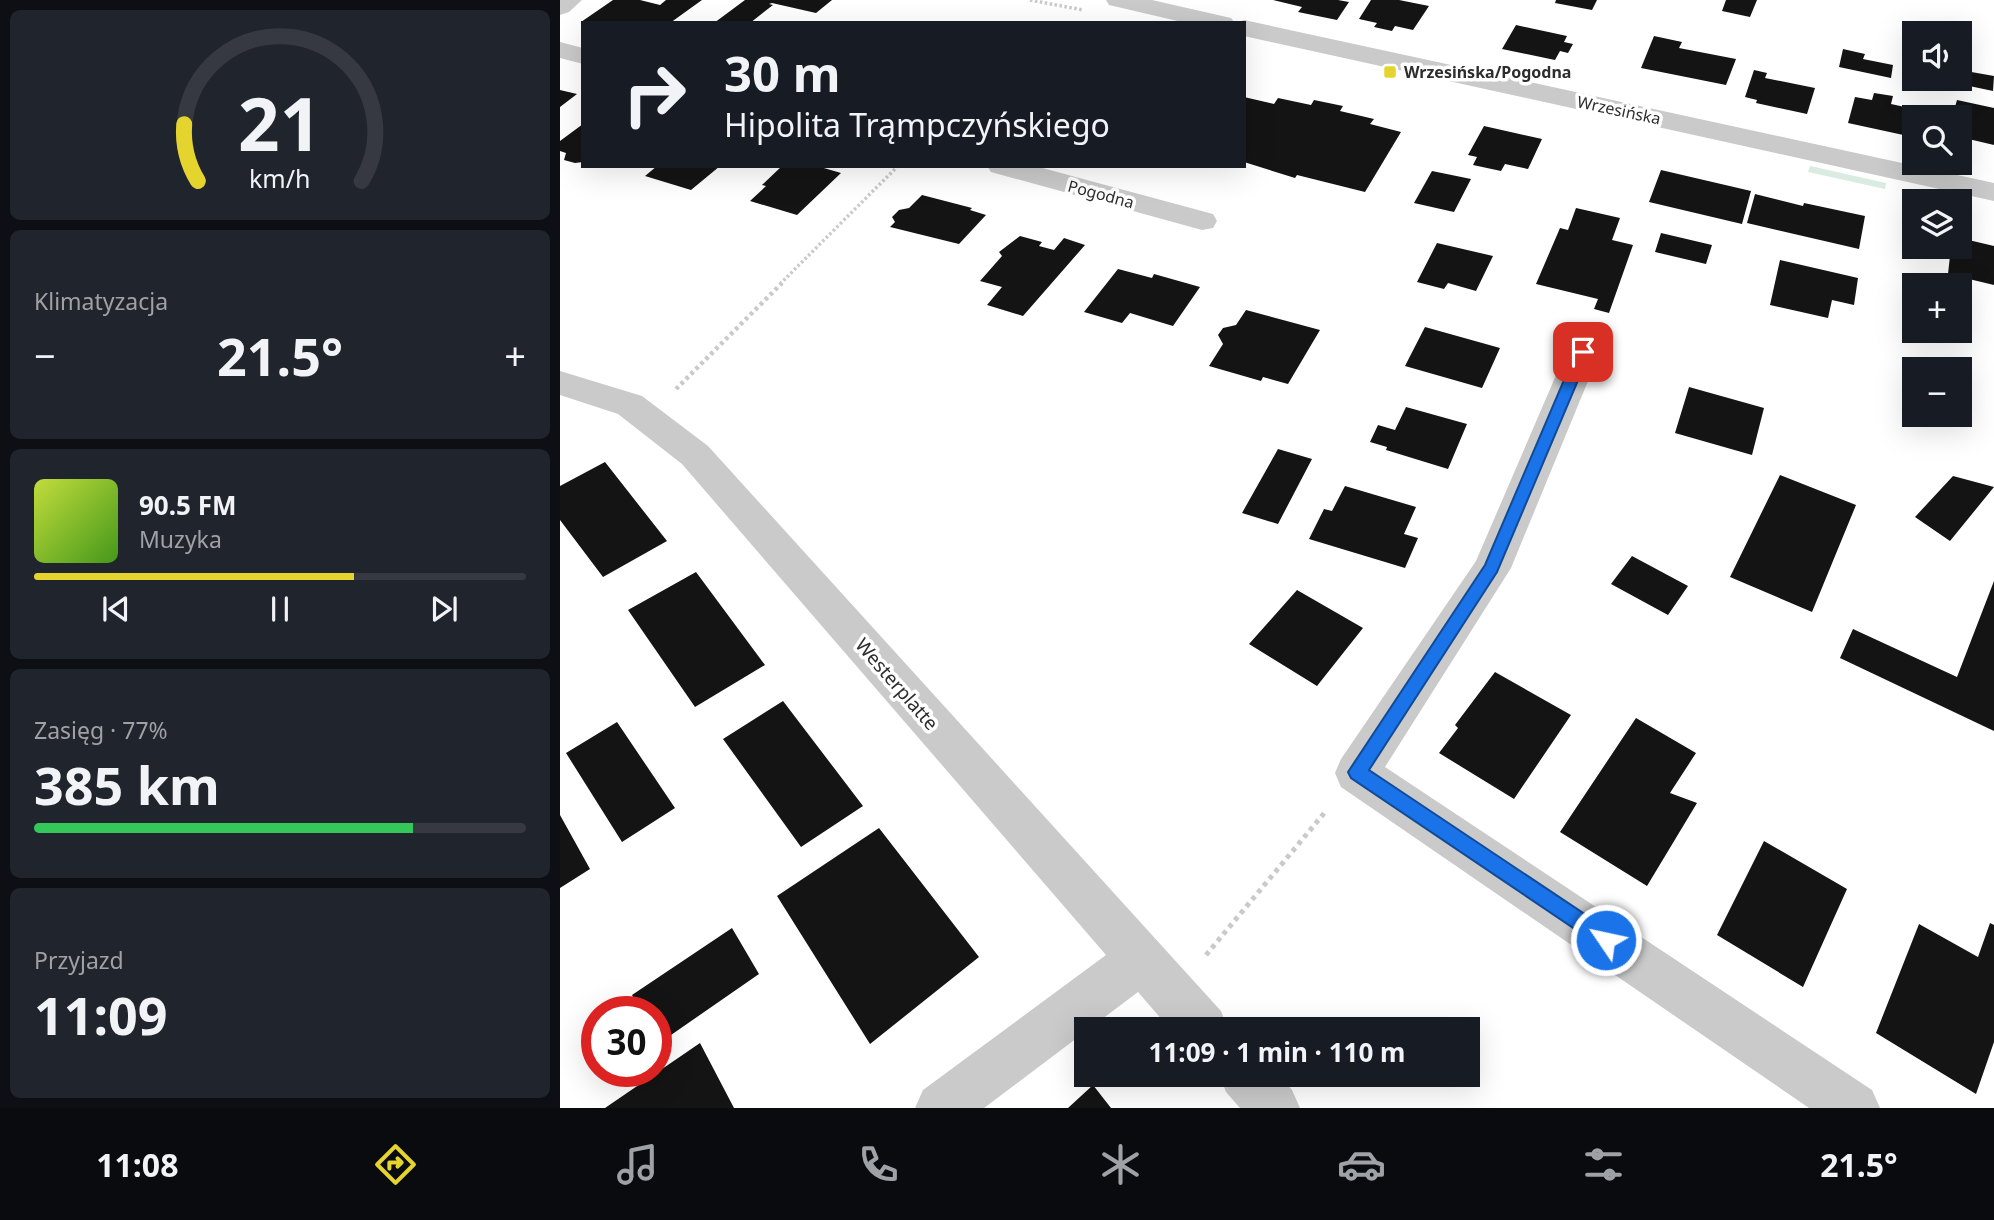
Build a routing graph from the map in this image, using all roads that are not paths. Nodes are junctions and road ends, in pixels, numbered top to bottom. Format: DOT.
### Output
graph roads {
  1 [pos="570,0"];
  2 [pos="1118,0"];
  3 [pos="560,7"];
  4 [pos="1213,21"];
  5 [pos="1246,28"];
  6 [pos="560,50"];
  7 [pos="581,55"];
  8 [pos="1008,168"];
  9 [pos="1994,192"];
  10 [pos="1202,221"];
  11 [pos="1583,352"];
  12 [pos="560,383"];
  13 [pos="1140,960"];
  14 [pos="1187,1012"];
  15 [pos="1255,1087"];
  16 [pos="941,1108"];
  17 [pos="1274,1108"];
  18 [pos="1854,1108"];
  1 -- 3 [label="street"];
  2 -- 4 [label="street"];
  5 -- 9 [label="street, Wrzesińska"];
  6 -- 7 [label="street"];
  8 -- 10 [label="street, Pogodna"];
  11 -- 18 [label="street"];
  12 -- 13 [label="street, Westerplatte"];
  13 -- 14 [label="street, Westerplatte"];
  13 -- 16 [label="street"];
  15 -- 17 [label="street"];
}
